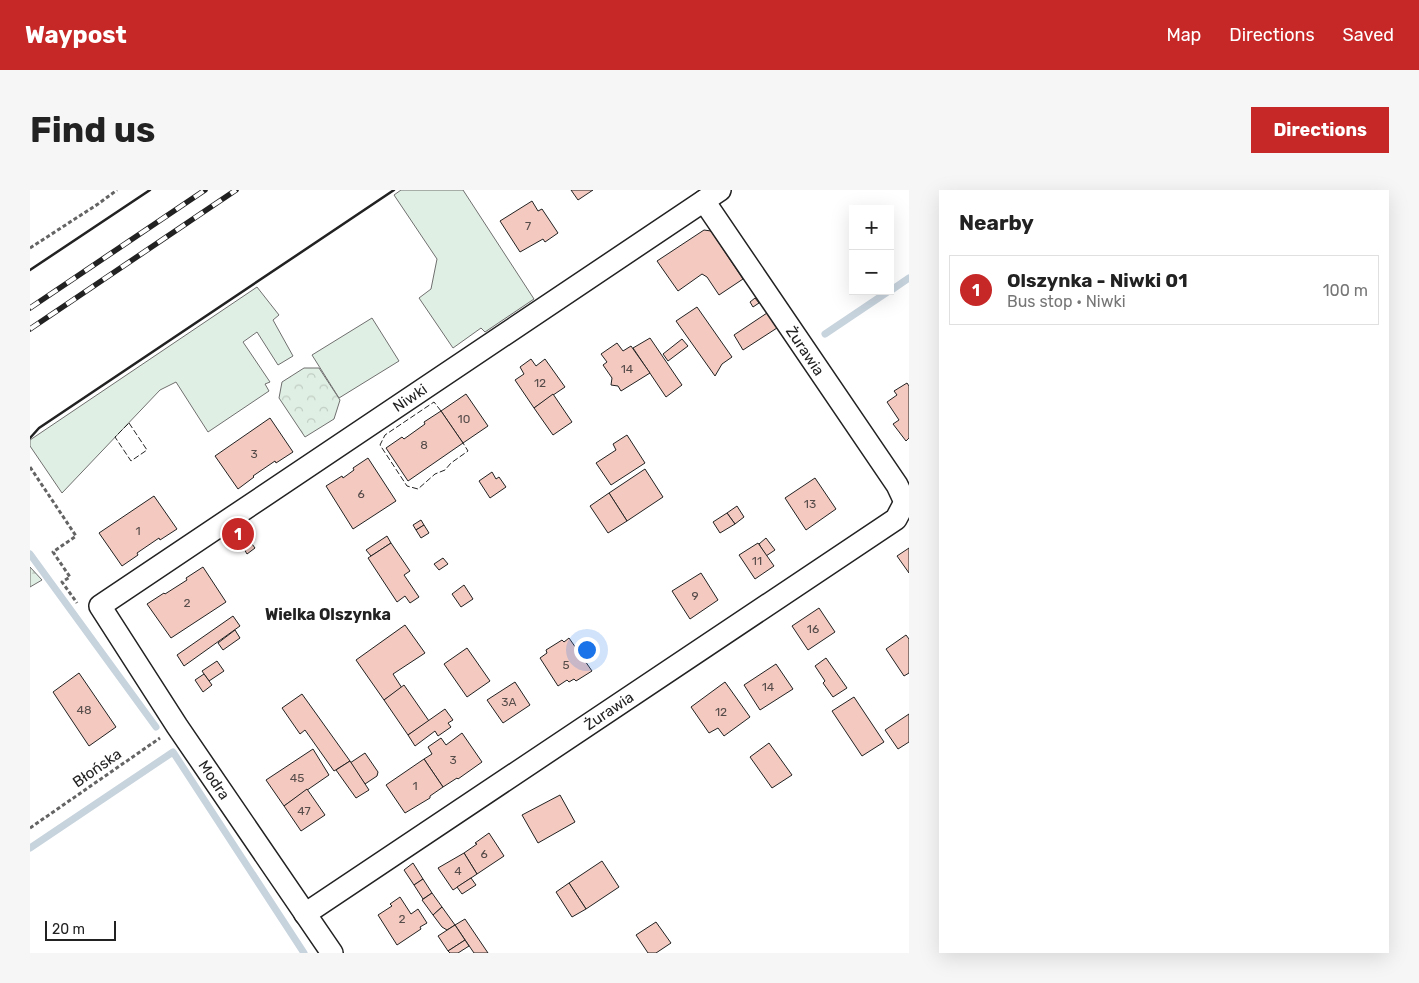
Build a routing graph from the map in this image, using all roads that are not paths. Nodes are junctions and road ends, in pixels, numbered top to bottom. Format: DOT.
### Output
graph roads {
  1 [pos="712,195"];
  2 [pos="907,501"];
  3 [pos="100,606"];
  4 [pos="305,914"];
  5 [pos="332,953"];
  1 -- 2 [label="street, Żurawia"];
  1 -- 3 [label="street, Niwki"];
  2 -- 4 [label="street, Żurawia"];
  3 -- 4 [label="street, Modra"];
  4 -- 5 [label="street, Modra"];
}
